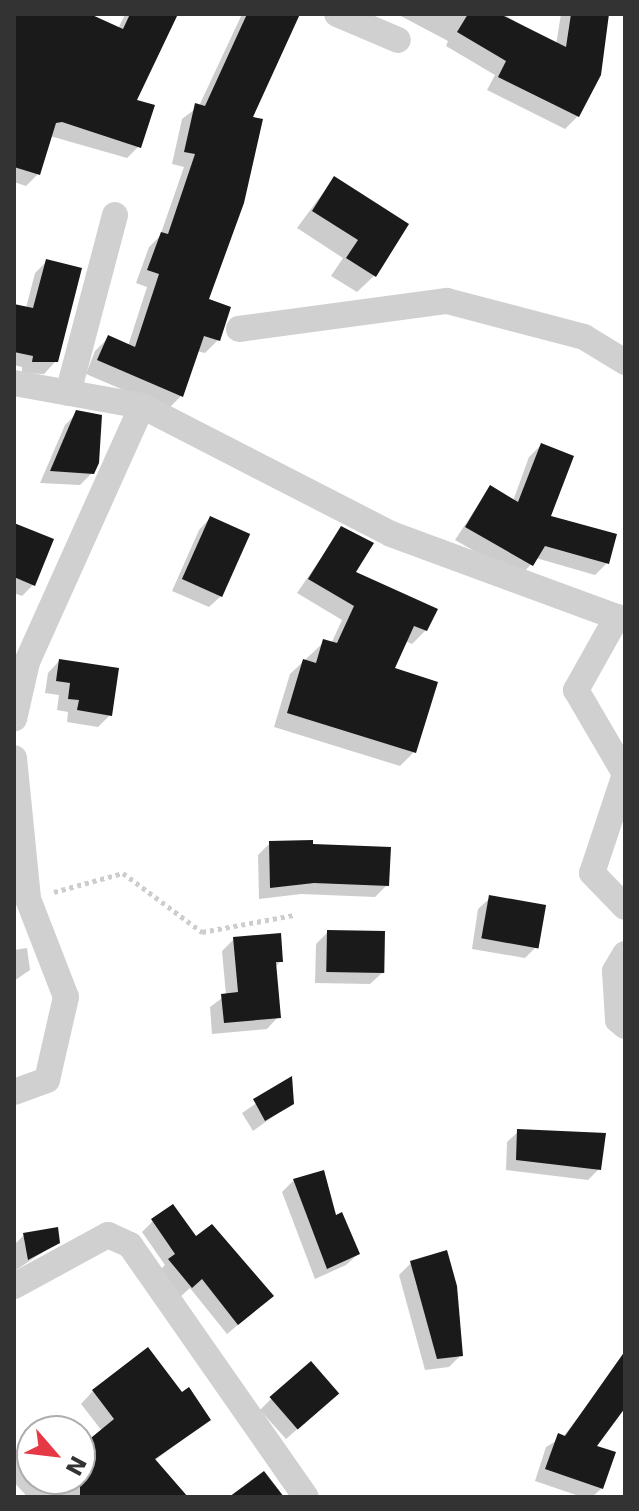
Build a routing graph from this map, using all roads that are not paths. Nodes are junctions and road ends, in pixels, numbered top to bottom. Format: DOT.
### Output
graph roads {
  1 [pos="337,14"];
  2 [pos="398,40"];
  3 [pos="115,215"];
  4 [pos="239,329"];
  5 [pos="625,362"];
  6 [pos="14,383"];
  7 [pos="68,393"];
  8 [pos="142,406"];
  9 [pos="621,618"];
  10 [pos="20,660"];
  11 [pos="14,719"];
  12 [pos="14,758"];
  13 [pos="625,774"];
  14 [pos="625,907"];
  15 [pos="625,954"];
  16 [pos="625,1026"];
  17 [pos="14,1092"];
  18 [pos="14,1286"];
  19 [pos="14,1463"];
  20 [pos="45,1497"];
  21 [pos="306,1497"];
  1 -- 2 [label="street"];
  3 -- 7 [label="street"];
  4 -- 5 [label="street"];
  6 -- 7 [label="street"];
  7 -- 8 [label="street"];
  8 -- 9 [label="street"];
  8 -- 10 [label="street"];
  9 -- 13 [label="street"];
  10 -- 11 [label="street"];
  12 -- 17 [label="street"];
  13 -- 14 [label="street"];
  15 -- 16 [label="street"];
  18 -- 21 [label="street"];
  19 -- 20 [label="street"];
}
